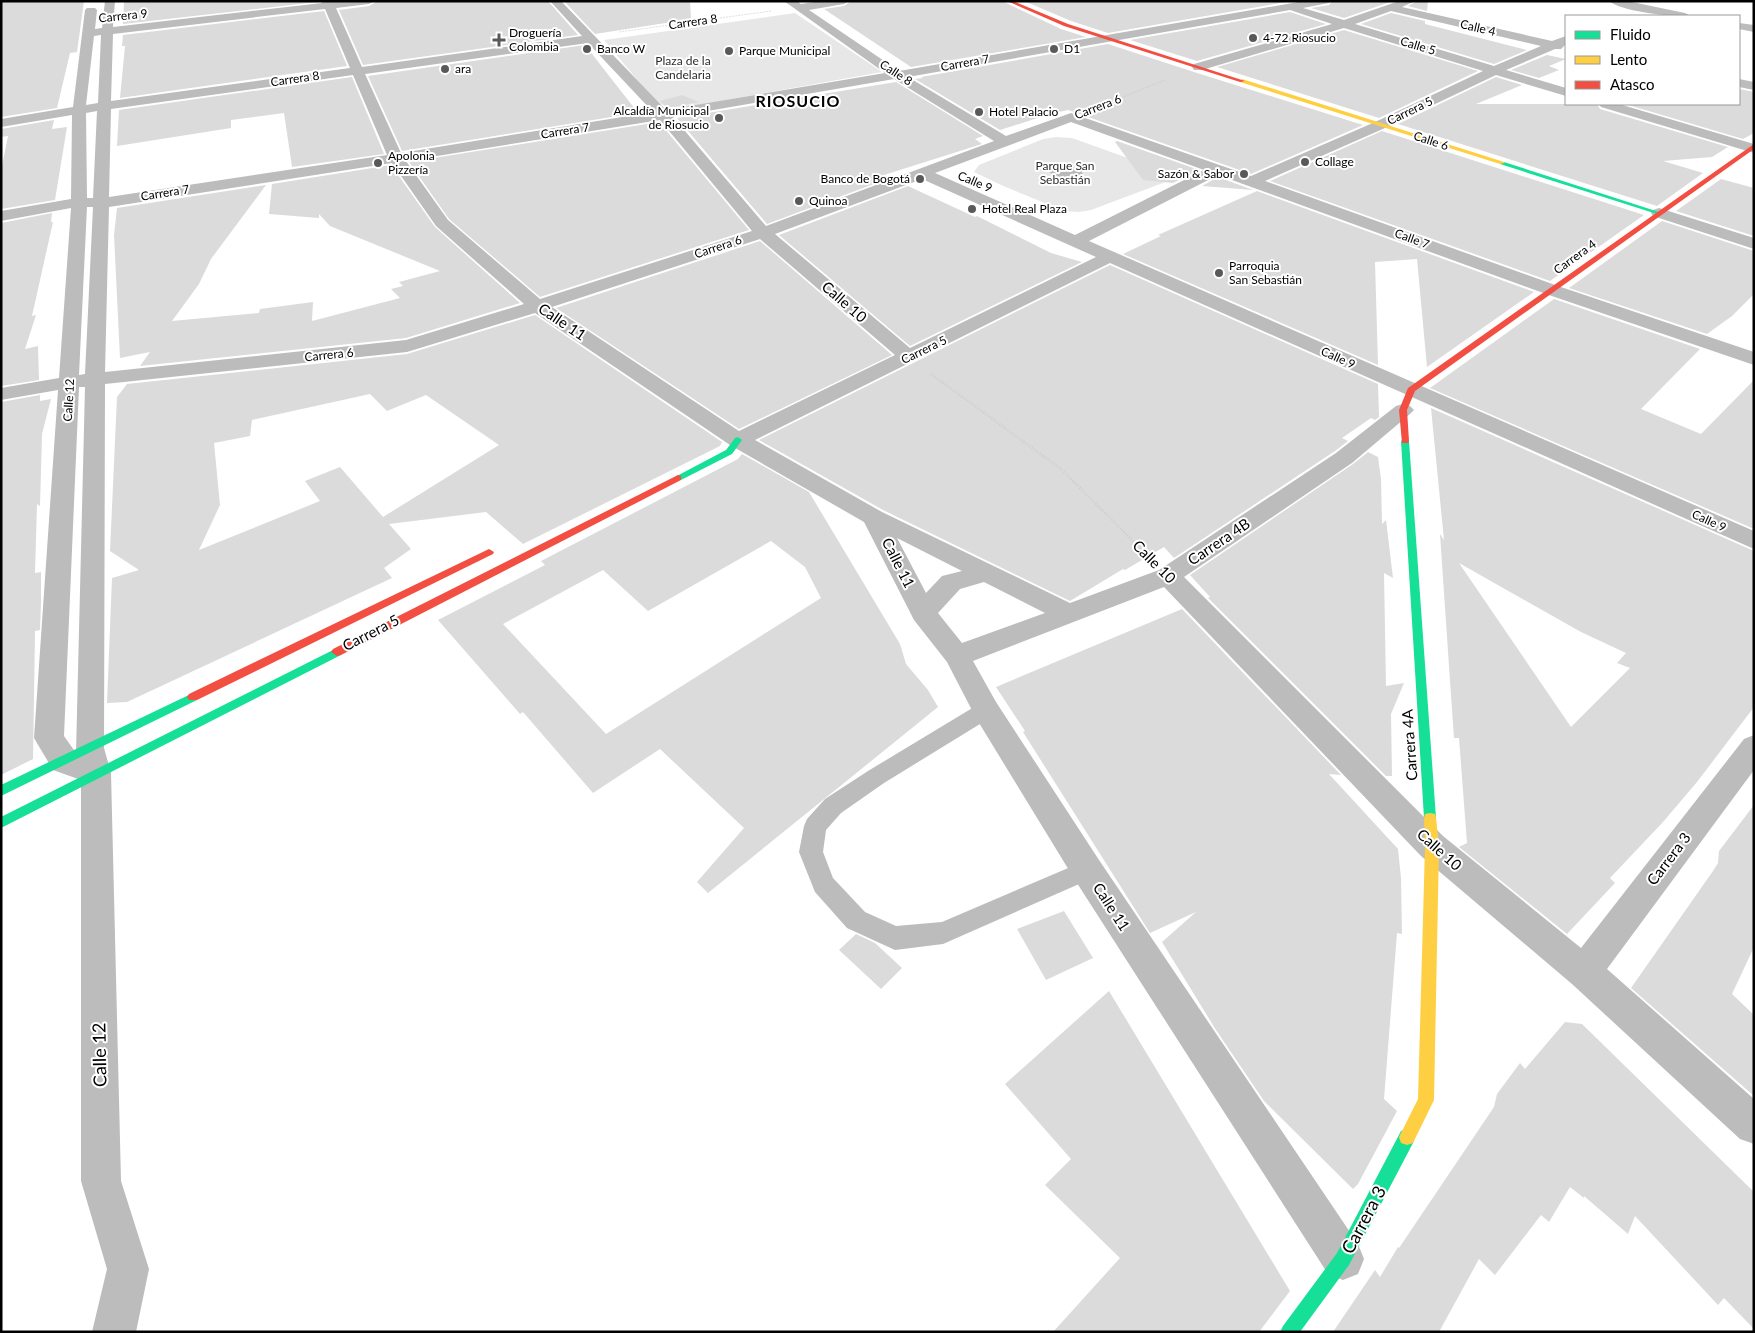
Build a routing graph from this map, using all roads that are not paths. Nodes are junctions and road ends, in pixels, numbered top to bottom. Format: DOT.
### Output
graph roads {
  1 [pos="92,1"];
  2 [pos="110,1"];
  3 [pos="369,1"];
  4 [pos="555,1"];
  5 [pos="844,1"];
  6 [pos="1009,1"];
  7 [pos="1022,1"];
  8 [pos="1270,1"];
  9 [pos="1325,1"];
  10 [pos="1410,1"];
  11 [pos="1614,1"];
  12 [pos="1682,1"];
  13 [pos="328,4"];
  14 [pos="796,5"];
  15 [pos="1287,7"];
  16 [pos="1635,7"];
  17 [pos="1390,8"];
  18 [pos="1654,10"];
  19 [pos="1622,13"];
  20 [pos="1680,15"];
  21 [pos="1344,24"];
  22 [pos="1740,26"];
  23 [pos="1754,29"];
  24 [pos="98,33"];
  25 [pos="588,38"];
  26 [pos="1109,38"];
  27 [pos="1562,44"];
  28 [pos="1198,67"];
  29 [pos="357,70"];
  30 [pos="1496,70"];
  31 [pos="897,75"];
  32 [pos="1740,83"];
  33 [pos="1754,86"];
  34 [pos="1565,92"];
  35 [pos="1609,105"];
  36 [pos="104,106"];
  37 [pos="79,110"];
  38 [pos="663,115"];
  39 [pos="1,123"];
  40 [pos="1380,125"];
  41 [pos="1049,126"];
  42 [pos="1005,142"];
  43 [pos="1753,148"];
  44 [pos="396,158"];
  45 [pos="1216,170"];
  46 [pos="932,171"];
  47 [pos="1178,174"];
  48 [pos="1197,180"];
  49 [pos="1253,181"];
  50 [pos="101,203"];
  51 [pos="78,208"];
  52 [pos="1659,213"];
  53 [pos="1,216"];
  54 [pos="1,226"];
  55 [pos="763,233"];
  56 [pos="1084,237"];
  57 [pos="1754,244"];
  58 [pos="1109,257"];
  59 [pos="1552,290"];
  60 [pos="536,305"];
  61 [pos="909,357"];
  62 [pos="1754,359"];
  63 [pos="94,379"];
  64 [pos="70,382"];
  65 [pos="1,394"];
  66 [pos="1407,400"];
  67 [pos="729,441"];
  68 [pos="874,517"];
  69 [pos="1754,541"];
  70 [pos="499,548"];
  71 [pos="987,573"];
  72 [pos="1168,576"];
  73 [pos="923,613"];
  74 [pos="1070,614"];
  75 [pos="957,656"];
  76 [pos="986,710"];
  77 [pos="1754,747"];
  78 [pos="83,760"];
  79 [pos="1,791"];
  80 [pos="1,823"];
  81 [pos="1432,846"];
  82 [pos="1087,870"];
  83 [pos="1584,972"];
  84 [pos="1426,1100"];
  85 [pos="1754,1125"];
  86 [pos="1343,1259"];
  87 [pos="114,1332"];
  88 [pos="1289,1332"];
  1 -- 24 [label="street, Calle 12"];
  2 -- 24 [label="street, Calle 12"];
  3 -- 13 [label="street, Carrera 9"];
  4 -- 25 [label="street, Calle 10"];
  5 -- 14 [label="street"];
  6 -- 26 [label="street, Calle 6"];
  7 -- 26 [label="street, Calle 6"];
  8 -- 15 [label="street, Calle 5"];
  9 -- 15 [label="street, Carrera 7"];
  10 -- 17 [label="street"];
  11 -- 16 [label="street"];
  12 -- 18 [label="street"];
  13 -- 24 [label="street, Carrera 9"];
  13 -- 29 [label="street, Calle 11"];
  14 -- 31 [label="street, Calle 8"];
  15 -- 21 [label="street, Calle 5"];
  15 -- 26 [label="street, Carrera 7"];
  16 -- 18 [label="street"];
  16 -- 19 [label="street"];
  17 -- 21 [label="street"];
  17 -- 27 [label="street, Calle 4"];
  18 -- 20 [label="street"];
  21 -- 28 [label="street"];
  21 -- 30 [label="street, Calle 5"];
  22 -- 23 [label="street"];
  24 -- 36 [label="street, Calle 12"];
  24 -- 37 [label="street, Calle 12"];
  25 -- 29 [label="street, Carrera 8"];
  25 -- 38 [label="street, Calle 10"];
  26 -- 28 [label="street, Calle 6"];
  26 -- 31 [label="street, Carrera 7"];
  27 -- 30 [label="street, Carrera 5"];
  28 -- 40 [label="street, Calle 6"];
  29 -- 36 [label="street, Carrera 8"];
  29 -- 44 [label="street, Calle 11"];
  30 -- 34 [label="street, Calle 5"];
  30 -- 40 [label="street, Carrera 5"];
  31 -- 38 [label="street, Carrera 7"];
  31 -- 42 [label="street, Calle 8"];
  32 -- 33 [label="street"];
  35 -- 43 [label="street"];
  36 -- 37 [label="street, Carrera 8"];
  36 -- 50 [label="street, Calle 12"];
  37 -- 39 [label="street, Carrera 8"];
  37 -- 51 [label="street, Calle 12"];
  38 -- 44 [label="street, Carrera 7"];
  38 -- 55 [label="street, Calle 10"];
  40 -- 49 [label="street, Carrera 5"];
  40 -- 52 [label="street, Calle 6"];
  41 -- 42 [label="street, Carrera 6"];
  41 -- 45 [label="street, Calle 7"];
  42 -- 46 [label="street, Carrera 6"];
  43 -- 52 [label="street, Carrera 4"];
  44 -- 50 [label="street, Carrera 7"];
  44 -- 60 [label="street, Calle 11"];
  45 -- 48 [label="street"];
  45 -- 49 [label="street, Calle 7"];
  46 -- 55 [label="street, Carrera 6"];
  46 -- 56 [label="street, Calle 9"];
  47 -- 48 [label="street"];
  48 -- 56 [label="street"];
  49 -- 59 [label="street, Calle 7"];
  50 -- 51 [label="street, Carrera 7"];
  50 -- 63 [label="street, Calle 12"];
  51 -- 53 [label="street, Carrera 7"];
  51 -- 54 [label="street, Carrera 7"];
  51 -- 64 [label="street, Calle 12"];
  52 -- 57 [label="street, Calle 6"];
  52 -- 59 [label="street, Carrera 4"];
  55 -- 60 [label="street, Carrera 6"];
  55 -- 61 [label="street, Calle 10"];
  56 -- 58 [label="street, Calle 9"];
  58 -- 61 [label="street, Carrera 5"];
  58 -- 66 [label="street, Calle 9"];
  59 -- 62 [label="street, Calle 7"];
  59 -- 66 [label="street, Carrera 4"];
  60 -- 63 [label="street, Carrera 6"];
  60 -- 67 [label="street, Calle 11"];
  61 -- 67 [label="street, Carrera 5"];
  63 -- 64 [label="street, Carrera 6"];
  63 -- 78 [label="street, Calle 12"];
  64 -- 65 [label="street, Carrera 6"];
  64 -- 78 [label="street, Calle 12"];
  66 -- 69 [label="street, Calle 9"];
  66 -- 72 [label="street, Carrera 4B"];
  66 -- 81 [label="street, Carrera 4A"];
  67 -- 68 [label="street, Calle 11"];
  67 -- 78 [label="street, Carrera 5"];
  68 -- 71 [label="street"];
  68 -- 73 [label="street, Calle 11"];
  70 -- 78 [label="street, Carrera 5"];
  71 -- 73 [label="street"];
  71 -- 74 [label="street"];
  72 -- 74 [label="street, Carrera 4B"];
  72 -- 81 [label="street, Calle 10"];
  73 -- 75 [label="street, Calle 11"];
  74 -- 75 [label="street, Carrera 4B"];
  75 -- 76 [label="street, Calle 11"];
  76 -- 82 [label="street, Calle 11"];
  76 -- 82 [label="lane"];
  77 -- 83 [label="street, Carrera 3"];
  78 -- 79 [label="street, Carrera 5"];
  78 -- 80 [label="street, Carrera 5"];
  78 -- 87 [label="street, Calle 12"];
  81 -- 83 [label="street, Calle 10"];
  81 -- 84 [label="street, Carrera 4A"];
  82 -- 86 [label="street, Calle 11"];
  83 -- 85 [label="street, Calle 10"];
  84 -- 86 [label="street, Carrera 3"];
  86 -- 88 [label="street, Carrera 3"];
}
